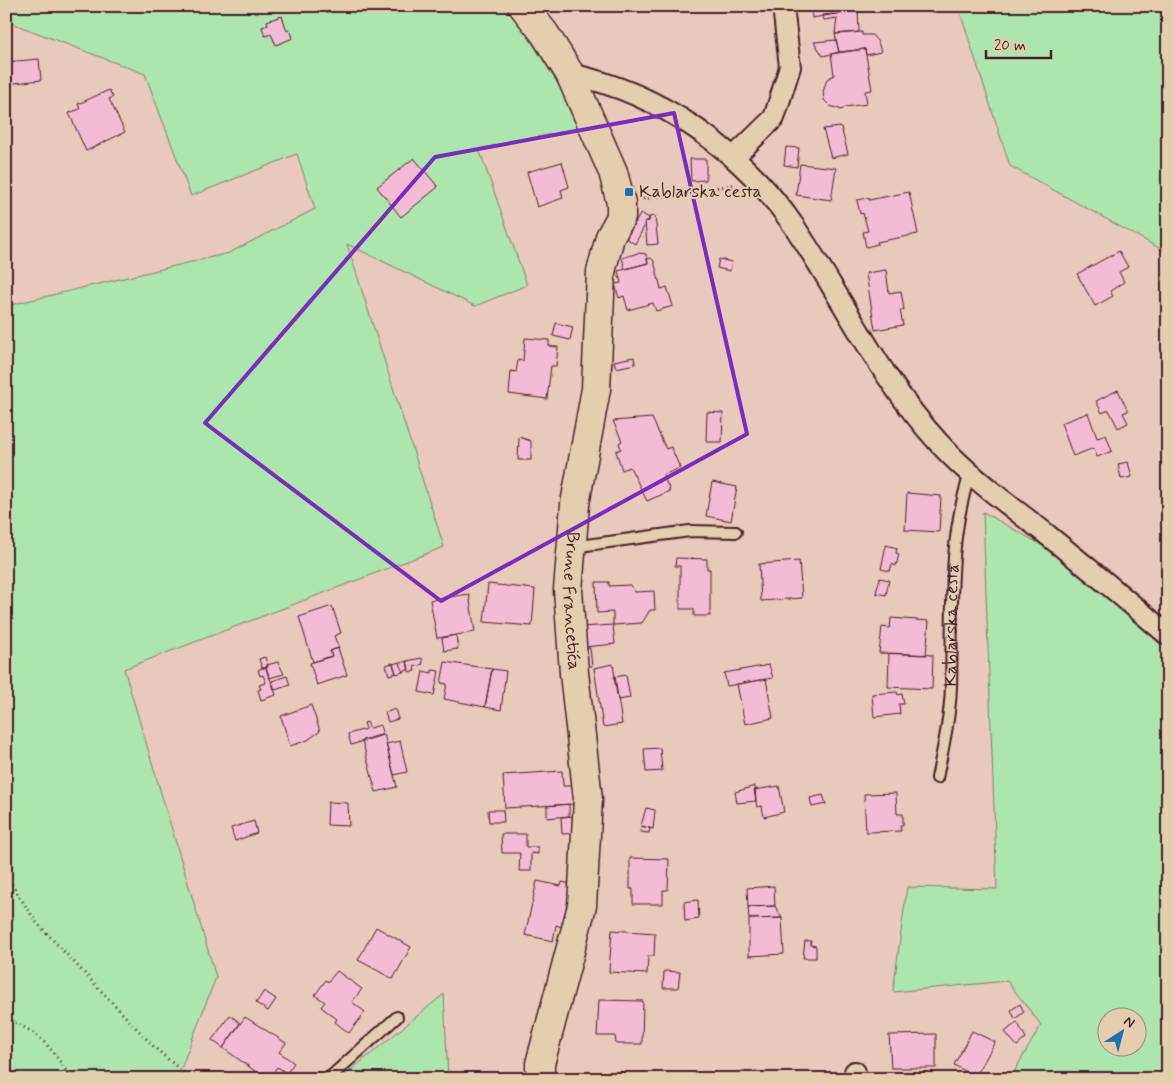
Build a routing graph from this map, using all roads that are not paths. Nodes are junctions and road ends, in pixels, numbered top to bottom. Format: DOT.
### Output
graph roads {
  1 [pos="523,6"];
  2 [pos="783,6"];
  3 [pos="570,74"];
  4 [pos="734,157"];
  5 [pos="970,474"];
  6 [pos="736,532"];
  7 [pos="571,547"];
  8 [pos="1168,635"];
  9 [pos="937,778"];
  10 [pos="397,1017"];
  11 [pos="328,1079"];
  12 [pos="540,1079"];
  1 -- 3 [label="street"];
  2 -- 4 [label="street"];
  3 -- 4 [label="street"];
  3 -- 7 [label="street, Brune Francetića"];
  4 -- 5 [label="street"];
  5 -- 8 [label="street"];
  5 -- 9 [label="lane, Kablarska cesta"];
  6 -- 7 [label="lane"];
  7 -- 12 [label="street, Brune Francetića"];
  10 -- 11 [label="lane"];
}
